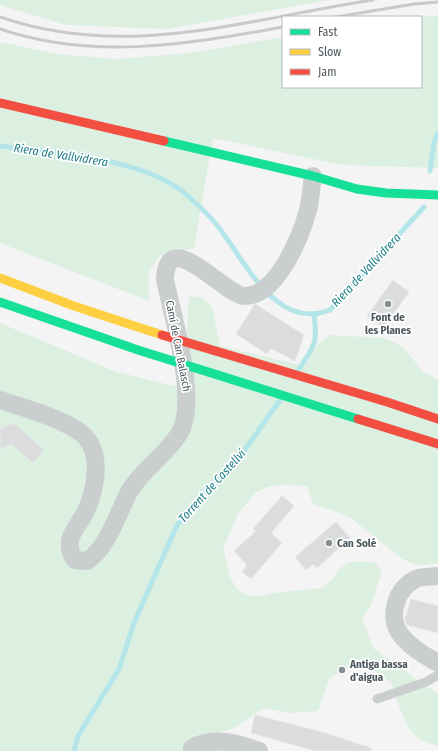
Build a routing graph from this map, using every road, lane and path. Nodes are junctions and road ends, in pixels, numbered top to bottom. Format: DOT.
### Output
graph roads {
  1 [pos="0,103"];
  2 [pos="319,178"];
  3 [pos="357,179"];
  4 [pos="438,196"];
  5 [pos="0,278"];
  6 [pos="0,302"];
  7 [pos="0,400"];
  8 [pos="438,419"];
  9 [pos="438,444"];
  10 [pos="438,576"];
  11 [pos="438,663"];
  12 [pos="438,675"];
  13 [pos="377,699"];
  14 [pos="192,748"];
  15 [pos="259,751"];
  1 -- 2 [label="main road"];
  2 -- 3 [label="main road"];
  2 -- 4 [label="main road"];
  2 -- 7 [label="street, Camí de Can Balasch"];
  5 -- 8 [label="main road"];
  6 -- 9 [label="main road"];
  10 -- 11 [label="street"];
  12 -- 13 [label="lane"];
  14 -- 15 [label="street"];
}
